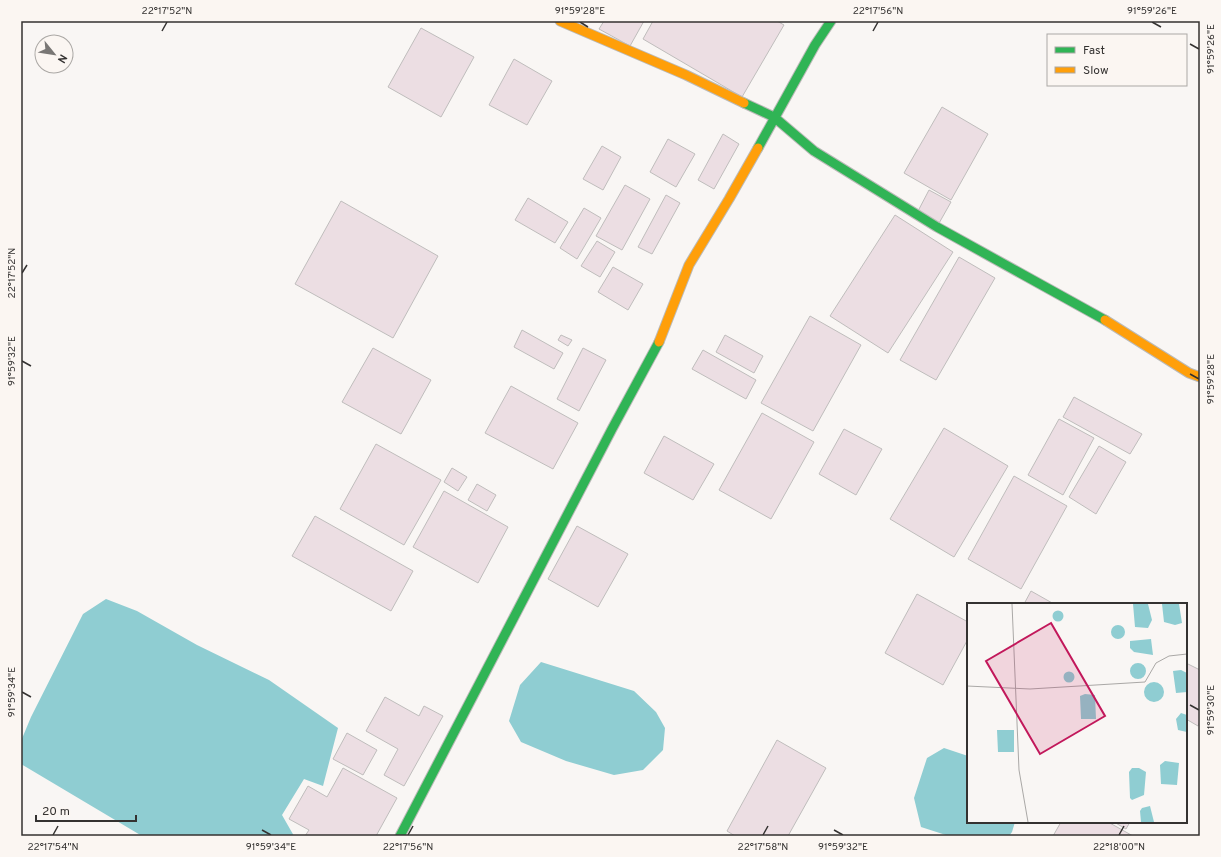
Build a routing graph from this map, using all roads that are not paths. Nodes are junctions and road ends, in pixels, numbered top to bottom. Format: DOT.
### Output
graph roads {
  1 [pos="560,21"];
  2 [pos="831,21"];
  3 [pos="774,117"];
  4 [pos="1200,377"];
  5 [pos="400,836"];
  1 -- 3 [label="street"];
  2 -- 3 [label="street"];
  3 -- 4 [label="street"];
  3 -- 5 [label="street"];
}
